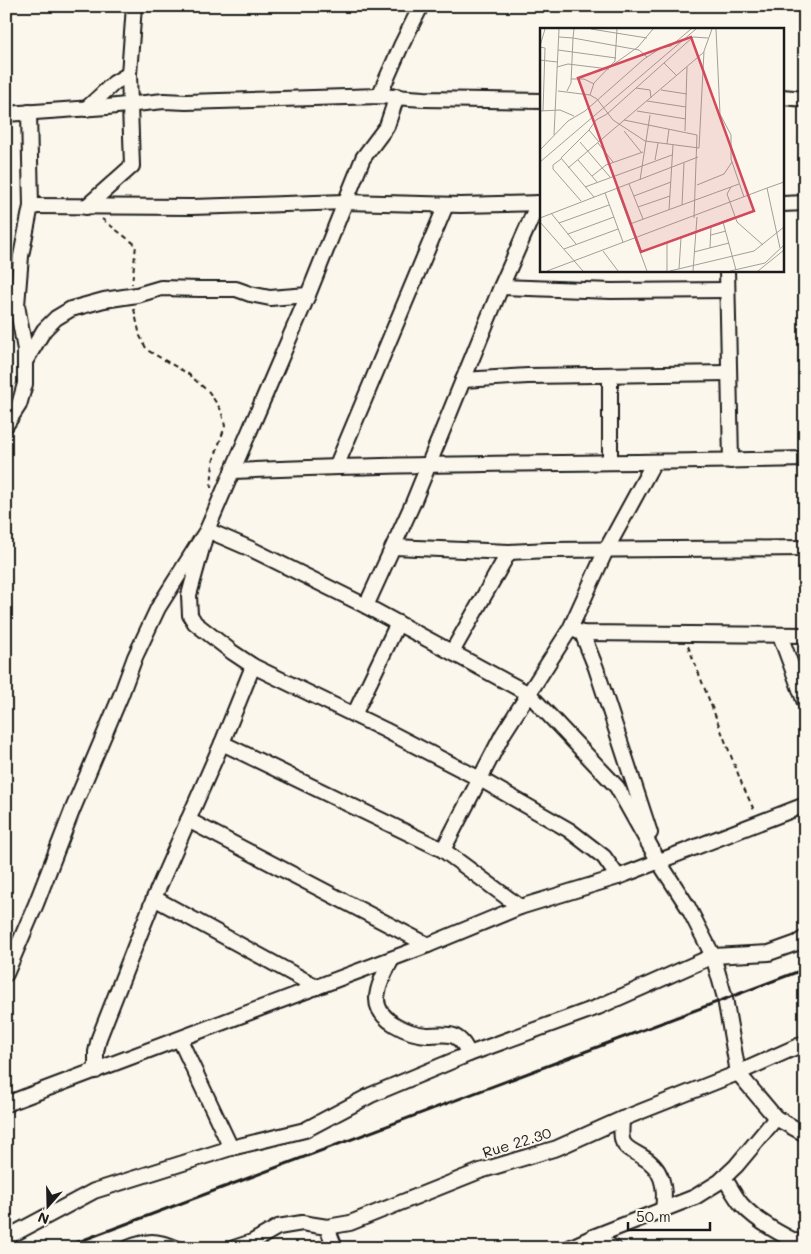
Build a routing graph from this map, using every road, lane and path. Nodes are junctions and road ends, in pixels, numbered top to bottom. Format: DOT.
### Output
graph roads {
  1 [pos="134,6"];
  2 [pos="421,6"];
  3 [pos="129,74"];
  4 [pos="379,96"];
  5 [pos="397,96"];
  6 [pos="784,97"];
  7 [pos="805,99"];
  8 [pos="540,101"];
  9 [pos="129,105"];
  10 [pos="86,109"];
  11 [pos="29,112"];
  12 [pos="6,114"];
  13 [pos="345,202"];
  14 [pos="540,203"];
  15 [pos="805,203"];
  16 [pos="784,204"];
  17 [pos="446,205"];
  18 [pos="31,206"];
  19 [pos="86,207"];
  20 [pos="727,271"];
  21 [pos="502,287"];
  22 [pos="727,290"];
  23 [pos="308,295"];
  24 [pos="132,296"];
  25 [pos="26,360"];
  26 [pos="729,373"];
  27 [pos="610,375"];
  28 [pos="463,380"];
  29 [pos="6,425"];
  30 [pos="805,459"];
  31 [pos="731,461"];
  32 [pos="610,462"];
  33 [pos="654,462"];
  34 [pos="430,464"];
  35 [pos="336,467"];
  36 [pos="232,471"];
  37 [pos="211,491"];
  38 [pos="207,530"];
  39 [pos="394,547"];
  40 [pos="805,548"];
  41 [pos="606,550"];
  42 [pos="509,552"];
  43 [pos="366,606"];
  44 [pos="398,623"];
  45 [pos="576,631"];
  46 [pos="683,634"];
  47 [pos="780,635"];
  48 [pos="805,635"];
  49 [pos="452,652"];
  50 [pos="253,666"];
  51 [pos="530,694"];
  52 [pos="805,703"];
  53 [pos="354,715"];
  54 [pos="222,743"];
  55 [pos="480,779"];
  56 [pos="805,805"];
  57 [pos="188,820"];
  58 [pos="760,822"];
  59 [pos="443,850"];
  60 [pos="659,862"];
  61 [pos="618,877"];
  62 [pos="154,898"];
  63 [pos="520,907"];
  64 [pos="805,938"];
  65 [pos="428,945"];
  66 [pos="713,956"];
  67 [pos="392,959"];
  68 [pos="6,974"];
  69 [pos="317,987"];
  70 [pos="180,1040"];
  71 [pos="805,1043"];
  72 [pos="468,1054"];
  73 [pos="96,1071"];
  74 [pos="738,1073"];
  75 [pos="6,1104"];
  76 [pos="776,1118"];
  77 [pos="622,1119"];
  78 [pos="805,1134"];
  79 [pos="231,1148"];
  80 [pos="724,1178"];
  81 [pos="663,1210"];
  82 [pos="327,1227"];
  83 [pos="593,1237"];
  84 [pos="6,1238"];
  85 [pos="805,1246"];
  86 [pos="128,1248"];
  87 [pos="176,1248"];
  88 [pos="234,1248"];
  89 [pos="335,1248"];
  90 [pos="569,1248"];
  91 [pos="614,1248"];
  1 -- 3 [label="street"];
  2 -- 4 [label="street"];
  3 -- 9 [label="street"];
  3 -- 10 [label="street"];
  4 -- 5 [label="street"];
  4 -- 9 [label="street"];
  5 -- 8 [label="street"];
  5 -- 13 [label="street"];
  6 -- 7 [label="street"];
  9 -- 10 [label="street"];
  9 -- 19 [label="street"];
  10 -- 11 [label="street"];
  11 -- 12 [label="street"];
  11 -- 18 [label="street"];
  13 -- 17 [label="street"];
  13 -- 19 [label="street"];
  13 -- 23 [label="street"];
  14 -- 17 [label="street"];
  14 -- 21 [label="street"];
  15 -- 16 [label="street"];
  17 -- 35 [label="street"];
  18 -- 19 [label="street"];
  18 -- 25 [label="street"];
  19 -- 24 [label="path"];
  20 -- 22 [label="street"];
  21 -- 22 [label="street"];
  21 -- 28 [label="street"];
  22 -- 26 [label="street"];
  23 -- 24 [label="street"];
  23 -- 36 [label="street"];
  24 -- 25 [label="street"];
  24 -- 37 [label="path"];
  25 -- 29 [label="street"];
  26 -- 27 [label="street"];
  26 -- 31 [label="street"];
  27 -- 28 [label="street"];
  27 -- 32 [label="street"];
  28 -- 34 [label="street"];
  30 -- 31 [label="street"];
  31 -- 33 [label="street"];
  32 -- 33 [label="street"];
  32 -- 34 [label="street"];
  33 -- 41 [label="street"];
  34 -- 35 [label="street"];
  34 -- 39 [label="street"];
  35 -- 36 [label="street"];
  36 -- 38 [label="street"];
  38 -- 43 [label="street"];
  38 -- 50 [label="street"];
  38 -- 68 [label="street"];
  39 -- 42 [label="street"];
  39 -- 43 [label="street"];
  40 -- 41 [label="street"];
  41 -- 42 [label="street"];
  41 -- 45 [label="street"];
  42 -- 49 [label="street"];
  43 -- 44 [label="street"];
  44 -- 49 [label="street"];
  44 -- 53 [label="street"];
  45 -- 46 [label="street"];
  45 -- 51 [label="street"];
  45 -- 60 [label="street"];
  46 -- 47 [label="street"];
  46 -- 58 [label="path"];
  47 -- 48 [label="street"];
  47 -- 52 [label="street"];
  49 -- 51 [label="street"];
  50 -- 53 [label="street"];
  50 -- 54 [label="street"];
  51 -- 55 [label="street"];
  51 -- 60 [label="street"];
  53 -- 55 [label="street"];
  54 -- 57 [label="street"];
  54 -- 59 [label="street"];
  55 -- 59 [label="street"];
  55 -- 61 [label="street"];
  56 -- 58 [label="street"];
  57 -- 62 [label="street"];
  57 -- 65 [label="street"];
  58 -- 60 [label="street"];
  59 -- 63 [label="street"];
  60 -- 61 [label="street"];
  60 -- 66 [label="street"];
  61 -- 63 [label="street"];
  62 -- 69 [label="street"];
  62 -- 73 [label="street"];
  63 -- 65 [label="street"];
  64 -- 66 [label="street"];
  65 -- 67 [label="street"];
  66 -- 72 [label="street"];
  66 -- 74 [label="street"];
  67 -- 69 [label="street"];
  67 -- 72 [label="street"];
  69 -- 70 [label="street"];
  70 -- 73 [label="street"];
  70 -- 79 [label="street"];
  71 -- 74 [label="street, Rue 22.30"];
  72 -- 79 [label="street"];
  73 -- 75 [label="street"];
  74 -- 76 [label="street"];
  74 -- 77 [label="street, Rue 22.30"];
  76 -- 78 [label="street"];
  76 -- 80 [label="street"];
  77 -- 81 [label="street"];
  77 -- 82 [label="street, Rue 22.30"];
  79 -- 84 [label="street"];
  80 -- 81 [label="street"];
  80 -- 85 [label="street"];
  81 -- 83 [label="street"];
  82 -- 88 [label="street, Rue 22.30"];
  82 -- 89 [label="street"];
  83 -- 90 [label="street"];
  83 -- 91 [label="street"];
  86 -- 87 [label="street"];
}
